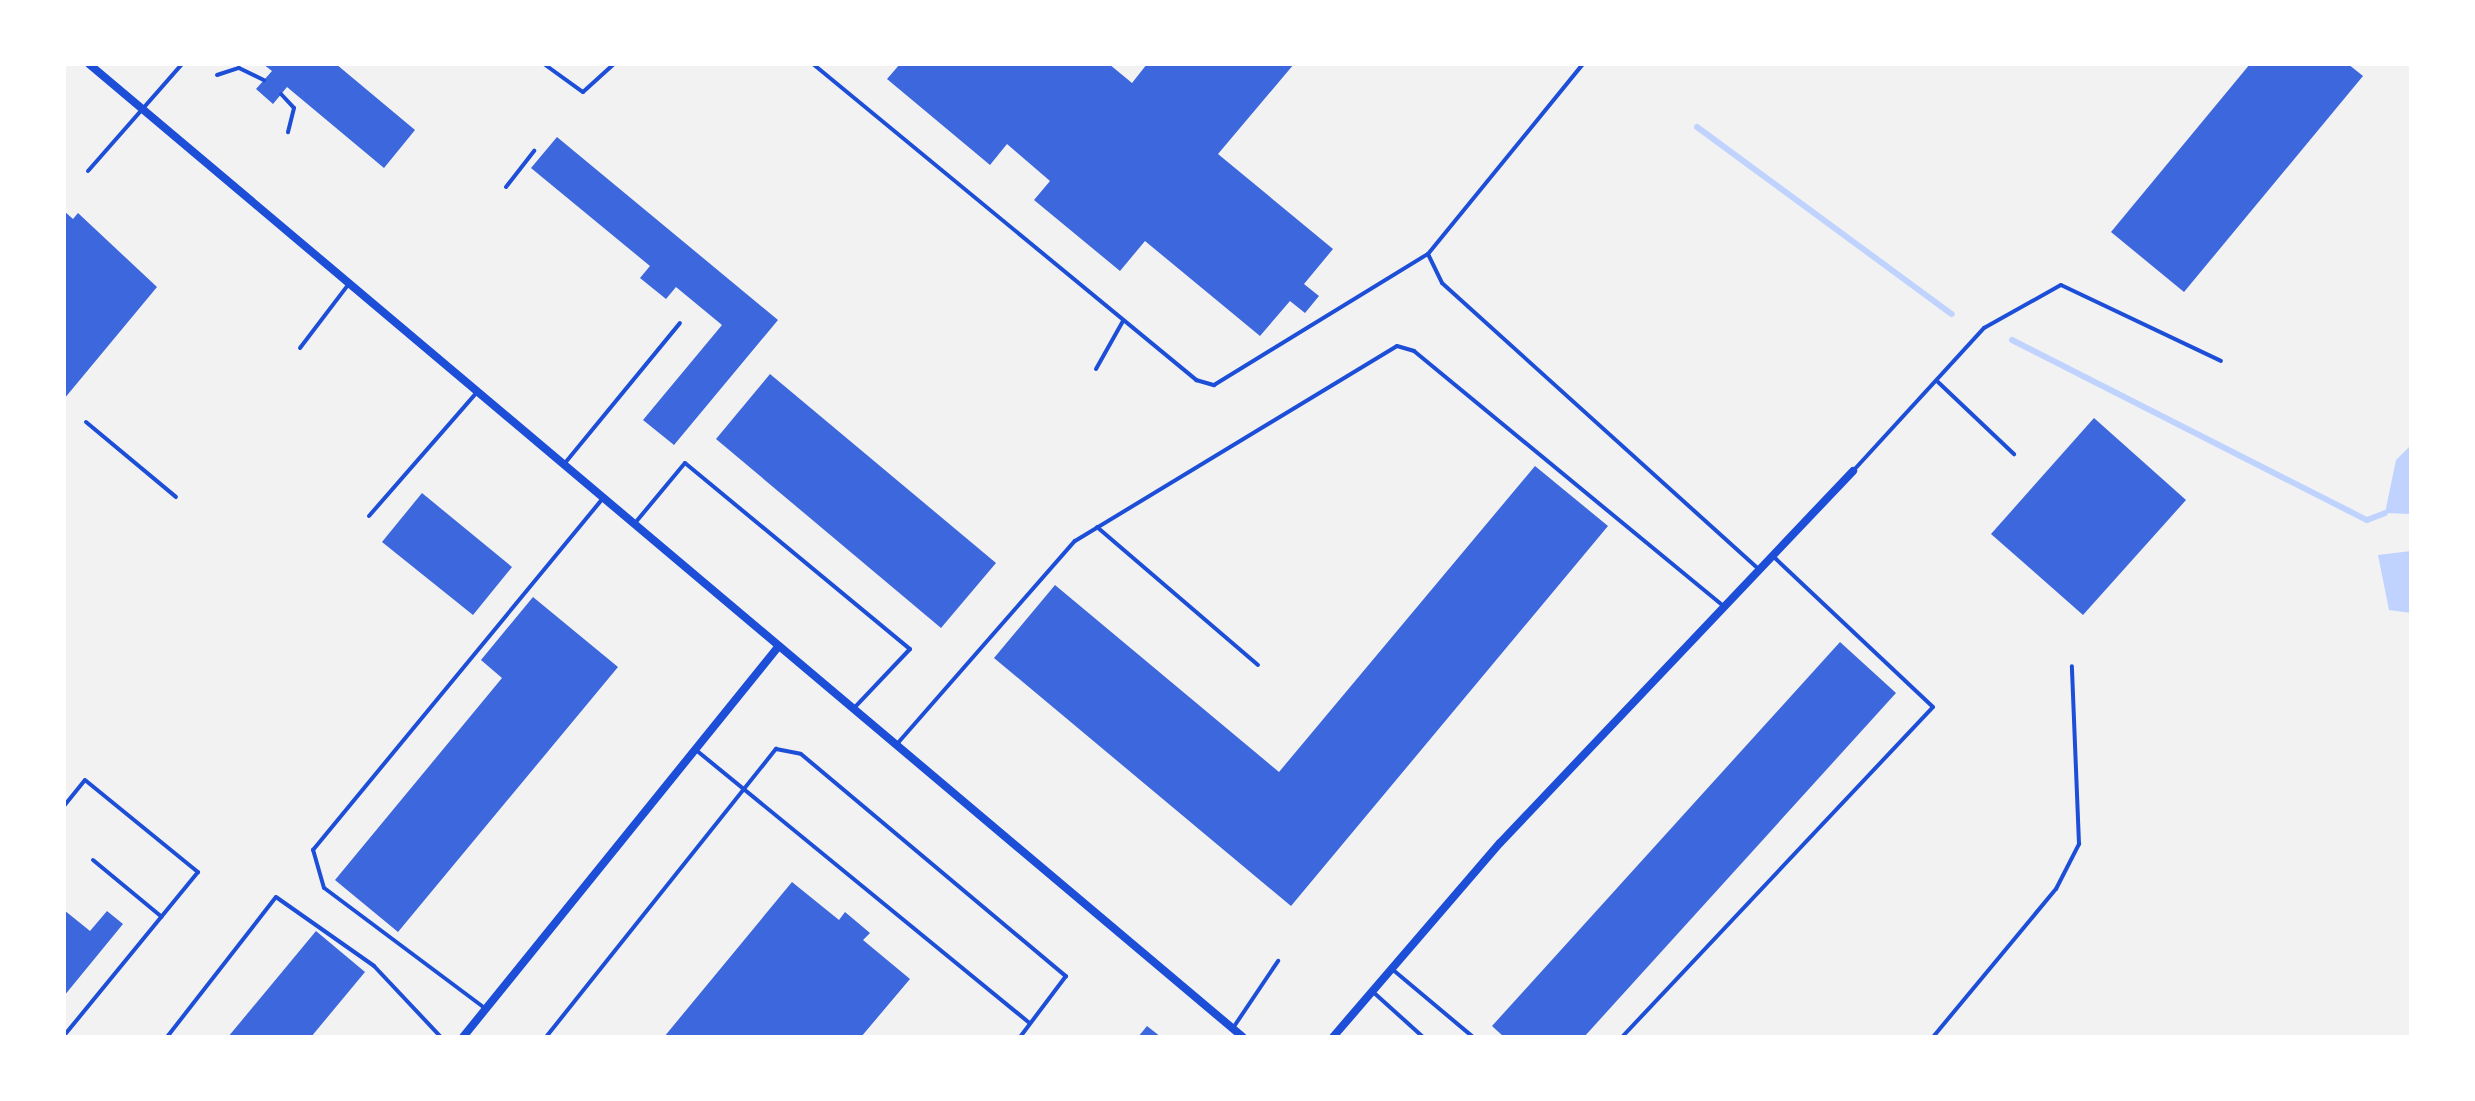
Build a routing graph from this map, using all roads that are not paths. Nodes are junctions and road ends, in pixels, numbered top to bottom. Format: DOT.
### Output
graph roads {
  1 [pos="89,64"];
  2 [pos="182,64"];
  3 [pos="544,64"];
  4 [pos="614,64"];
  5 [pos="813,64"];
  6 [pos="1583,64"];
  7 [pos="217,75"];
  8 [pos="264,80"];
  9 [pos="281,94"];
  10 [pos="141,108"];
  11 [pos="288,132"];
  12 [pos="534,151"];
  13 [pos="88,171"];
  14 [pos="506,187"];
  15 [pos="1428,254"];
  16 [pos="349,283"];
  17 [pos="1123,321"];
  18 [pos="680,323"];
  19 [pos="300,348"];
  20 [pos="2221,361"];
  21 [pos="1096,369"];
  22 [pos="1938,382"];
  23 [pos="478,391"];
  24 [pos="86,422"];
  25 [pos="2014,454"];
  26 [pos="565,463"];
  27 [pos="1853,471"];
  28 [pos="604,496"];
  29 [pos="176,497"];
  30 [pos="369,516"];
  31 [pos="635,523"];
  32 [pos="1097,527"];
  33 [pos="1772,555"];
  34 [pos="1759,569"];
  35 [pos="1723,606"];
  36 [pos="778,647"];
  37 [pos="1258,665"];
  38 [pos="2072,666"];
  39 [pos="853,710"];
  40 [pos="896,746"];
  41 [pos="694,748"];
  42 [pos="742,789"];
  43 [pos="64,806"];
  44 [pos="93,860"];
  45 [pos="162,917"];
  46 [pos="1278,961"];
  47 [pos="1390,967"];
  48 [pos="1370,990"];
  49 [pos="482,1006"];
  50 [pos="1030,1024"];
  51 [pos="1233,1028"];
  52 [pos="64,1036"];
  53 [pos="167,1037"];
  54 [pos="441,1037"];
  55 [pos="463,1037"];
  56 [pos="546,1037"];
  57 [pos="1020,1037"];
  58 [pos="1243,1037"];
  59 [pos="1333,1037"];
  60 [pos="1423,1037"];
  61 [pos="1473,1037"];
  62 [pos="1622,1037"];
  63 [pos="1933,1037"];
  1 -- 10 [label="street"];
  2 -- 10 [label="lane"];
  3 -- 4 [label="lane"];
  5 -- 17 [label="lane"];
  6 -- 15 [label="lane"];
  7 -- 8 [label="lane"];
  9 -- 11 [label="lane"];
  10 -- 13 [label="lane"];
  10 -- 16 [label="street"];
  12 -- 14 [label="lane"];
  15 -- 17 [label="lane"];
  15 -- 34 [label="lane"];
  16 -- 19 [label="lane"];
  16 -- 23 [label="street"];
  17 -- 21 [label="lane"];
  18 -- 26 [label="lane"];
  20 -- 22 [label="lane"];
  22 -- 25 [label="lane"];
  22 -- 27 [label="lane"];
  23 -- 26 [label="street"];
  23 -- 30 [label="lane"];
  24 -- 29 [label="lane"];
  26 -- 28 [label="street"];
  27 -- 33 [label="street"];
  28 -- 31 [label="street"];
  28 -- 49 [label="lane"];
  31 -- 36 [label="street"];
  31 -- 39 [label="lane"];
  32 -- 35 [label="lane"];
  32 -- 37 [label="lane"];
  32 -- 40 [label="lane"];
  33 -- 34 [label="street"];
  33 -- 62 [label="lane"];
  34 -- 35 [label="street"];
  35 -- 47 [label="street"];
  36 -- 39 [label="street"];
  36 -- 41 [label="street"];
  38 -- 63 [label="lane"];
  39 -- 40 [label="street"];
  40 -- 51 [label="street"];
  41 -- 42 [label="lane"];
  41 -- 49 [label="street"];
  42 -- 50 [label="lane"];
  42 -- 50 [label="lane"];
  42 -- 56 [label="lane"];
  43 -- 45 [label="lane"];
  44 -- 45 [label="lane"];
  45 -- 52 [label="lane"];
  46 -- 51 [label="lane"];
  47 -- 48 [label="street"];
  47 -- 61 [label="lane"];
  48 -- 59 [label="street"];
  48 -- 60 [label="lane"];
  49 -- 55 [label="street"];
  50 -- 57 [label="lane"];
  51 -- 58 [label="street"];
  53 -- 54 [label="lane"];
}
